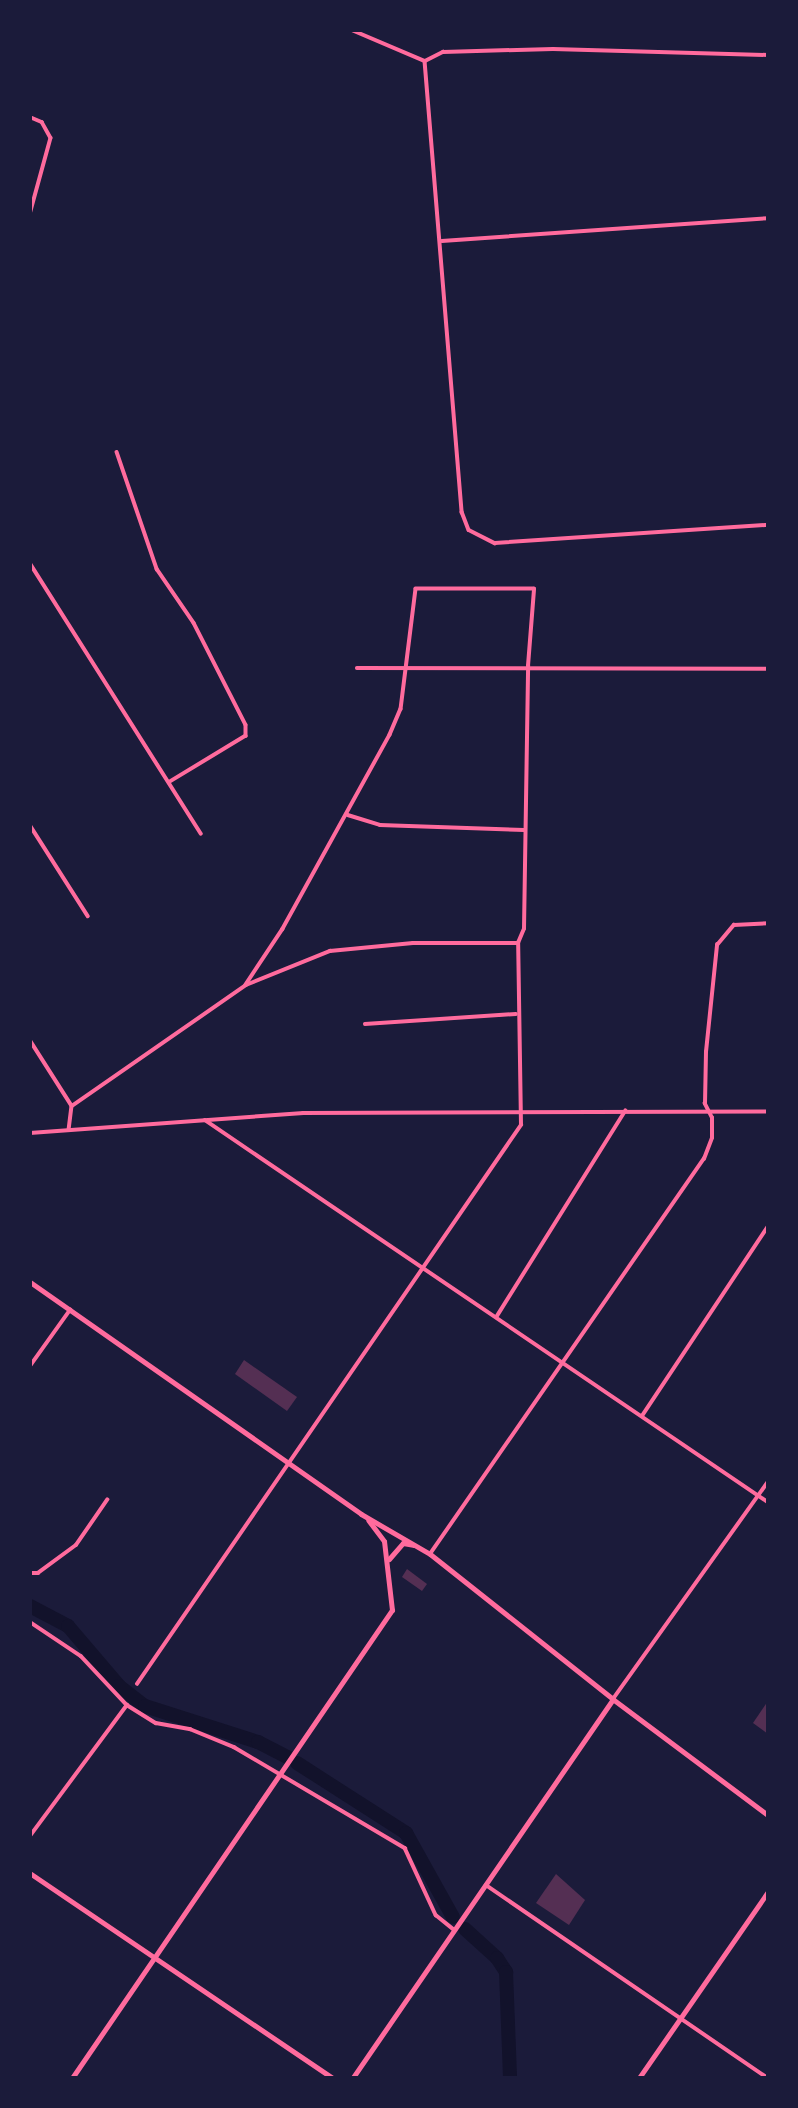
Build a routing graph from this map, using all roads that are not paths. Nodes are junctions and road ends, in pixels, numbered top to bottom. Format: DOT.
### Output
graph roads {
  1 [pos="352,30"];
  2 [pos="768,55"];
  3 [pos="425,61"];
  4 [pos="30,117"];
  5 [pos="30,215"];
  6 [pos="768,218"];
  7 [pos="442,241"];
  8 [pos="117,452"];
  9 [pos="768,525"];
  10 [pos="30,563"];
  11 [pos="527,666"];
  12 [pos="407,667"];
  13 [pos="357,668"];
  14 [pos="768,669"];
  15 [pos="170,782"];
  16 [pos="348,815"];
  17 [pos="30,825"];
  18 [pos="524,830"];
  19 [pos="201,832"];
  20 [pos="88,916"];
  21 [pos="768,923"];
  22 [pos="518,943"];
  23 [pos="246,985"];
  24 [pos="517,1014"];
  25 [pos="365,1024"];
  26 [pos="30,1040"];
  27 [pos="72,1106"];
  28 [pos="522,1109"];
  29 [pos="710,1110"];
  30 [pos="625,1111"];
  31 [pos="768,1111"];
  32 [pos="205,1120"];
  33 [pos="69,1129"];
  34 [pos="30,1133"];
  35 [pos="768,1226"];
  36 [pos="426,1267"];
  37 [pos="30,1282"];
  38 [pos="70,1310"];
  39 [pos="497,1316"];
  40 [pos="562,1364"];
  41 [pos="30,1366"];
  42 [pos="642,1416"];
  43 [pos="288,1464"];
  44 [pos="768,1482"];
  45 [pos="759,1496"];
  46 [pos="107,1500"];
  47 [pos="768,1502"];
  48 [pos="361,1514"];
  49 [pos="416,1546"];
  50 [pos="430,1554"];
  51 [pos="388,1560"];
  52 [pos="30,1573"];
  53 [pos="30,1622"];
  54 [pos="137,1684"];
  55 [pos="613,1699"];
  56 [pos="127,1705"];
  57 [pos="283,1775"];
  58 [pos="768,1815"];
  59 [pos="30,1836"];
  60 [pos="30,1873"];
  61 [pos="485,1884"];
  62 [pos="768,1892"];
  63 [pos="453,1929"];
  64 [pos="156,1958"];
  65 [pos="683,2015"];
  66 [pos="72,2078"];
  67 [pos="333,2078"];
  68 [pos="353,2078"];
  69 [pos="639,2078"];
  70 [pos="768,2078"];
  1 -- 3 [label="street"];
  2 -- 3 [label="street"];
  3 -- 7 [label="street"];
  4 -- 5 [label="street"];
  6 -- 7 [label="street"];
  7 -- 9 [label="street"];
  8 -- 15 [label="street"];
  10 -- 15 [label="street"];
  11 -- 12 [label="street"];
  11 -- 12 [label="street"];
  11 -- 14 [label="street"];
  11 -- 18 [label="street"];
  12 -- 13 [label="street"];
  12 -- 16 [label="street"];
  15 -- 19 [label="street"];
  16 -- 18 [label="street"];
  16 -- 23 [label="street"];
  17 -- 20 [label="street"];
  18 -- 22 [label="street"];
  21 -- 29 [label="street"];
  22 -- 23 [label="street"];
  22 -- 24 [label="street"];
  23 -- 27 [label="street"];
  24 -- 25 [label="street"];
  24 -- 28 [label="street"];
  26 -- 27 [label="street"];
  27 -- 33 [label="street"];
  28 -- 30 [label="street"];
  28 -- 32 [label="street"];
  28 -- 36 [label="street"];
  29 -- 30 [label="street"];
  29 -- 31 [label="street"];
  29 -- 40 [label="street"];
  30 -- 39 [label="street"];
  32 -- 33 [label="street"];
  32 -- 36 [label="street"];
  33 -- 34 [label="street"];
  35 -- 42 [label="street"];
  36 -- 39 [label="street"];
  36 -- 43 [label="street"];
  37 -- 38 [label="main road"];
  38 -- 41 [label="street"];
  38 -- 43 [label="main road"];
  39 -- 40 [label="street"];
  40 -- 42 [label="street"];
  40 -- 50 [label="street"];
  42 -- 45 [label="street"];
  43 -- 48 [label="main road"];
  43 -- 54 [label="street"];
  44 -- 45 [label="street"];
  45 -- 47 [label="street"];
  45 -- 55 [label="street"];
  46 -- 52 [label="street"];
  48 -- 49 [label="main road"];
  48 -- 51 [label="main road"];
  49 -- 50 [label="main road"];
  49 -- 51 [label="main road"];
  50 -- 55 [label="main road"];
  51 -- 57 [label="main road"];
  53 -- 56 [label="street"];
  55 -- 58 [label="street"];
  55 -- 61 [label="main road"];
  56 -- 57 [label="street"];
  56 -- 59 [label="street"];
  57 -- 63 [label="street"];
  57 -- 64 [label="main road"];
  60 -- 64 [label="street"];
  61 -- 63 [label="main road"];
  61 -- 65 [label="street"];
  62 -- 65 [label="street"];
  63 -- 68 [label="main road"];
  64 -- 66 [label="main road"];
  64 -- 67 [label="street"];
  65 -- 69 [label="street"];
  65 -- 70 [label="street"];
}
